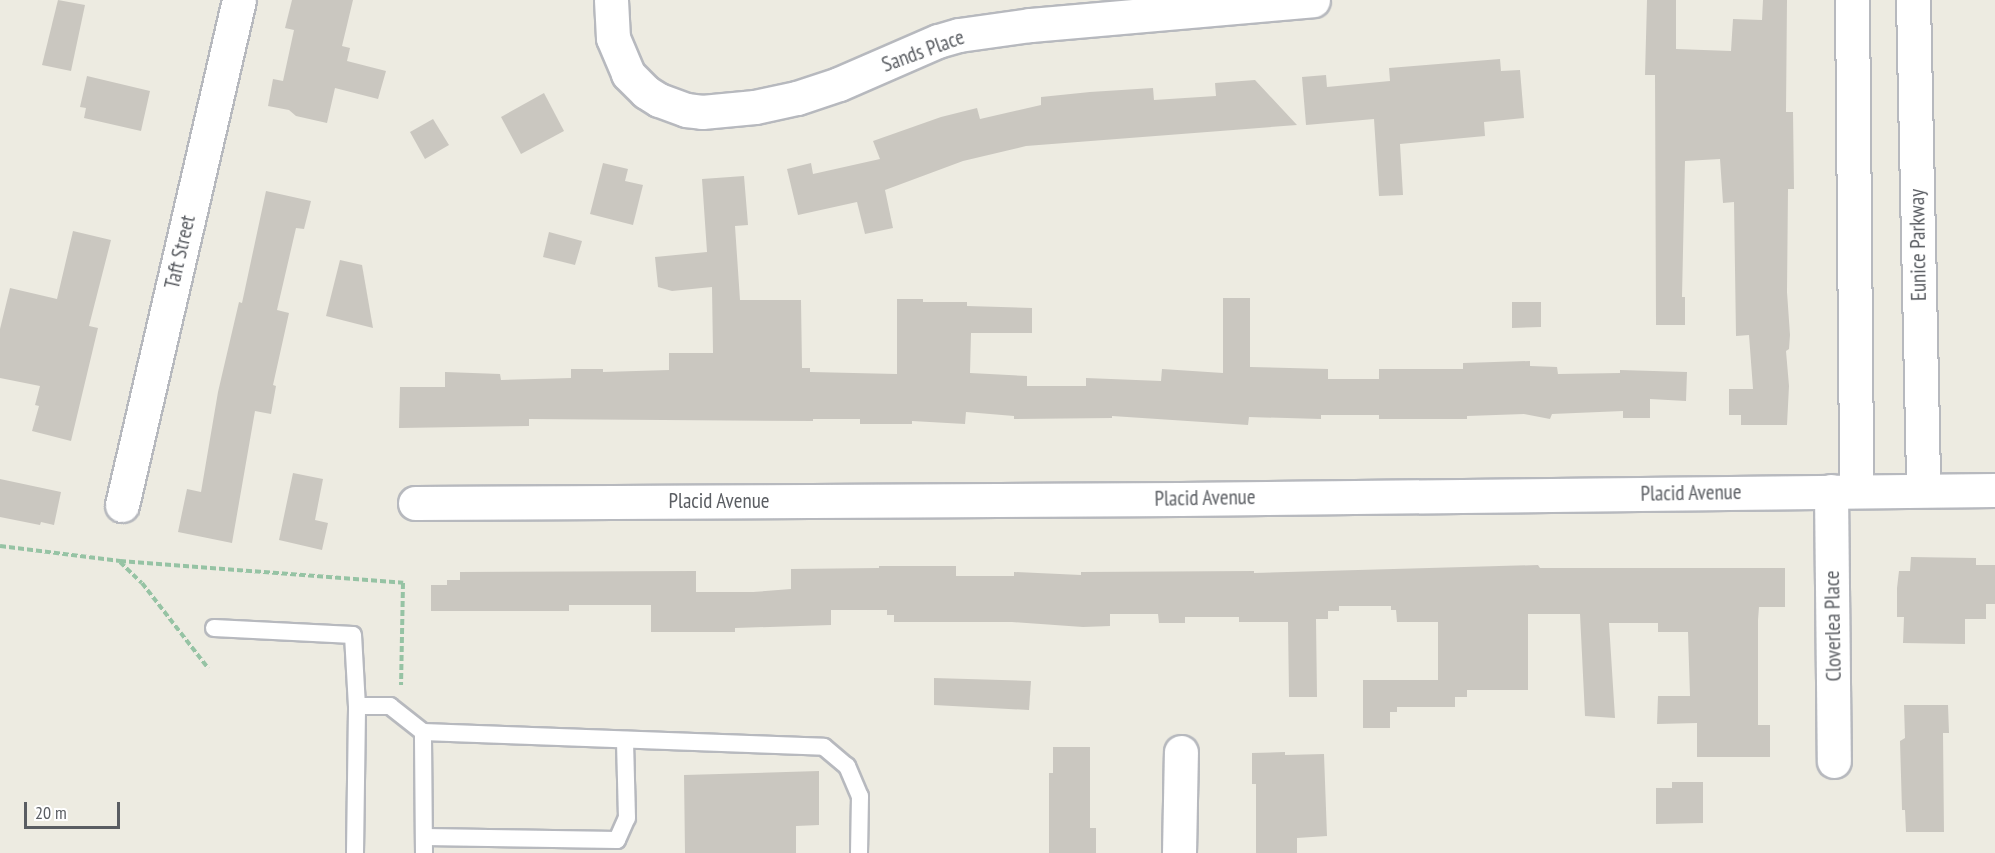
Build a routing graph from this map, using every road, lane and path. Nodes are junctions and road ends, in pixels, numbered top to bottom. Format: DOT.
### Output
graph roads {
  1 [pos="238,0"];
  2 [pos="611,0"];
  3 [pos="1313,0"];
  4 [pos="1851,0"];
  5 [pos="1913,0"];
  6 [pos="1923,490"];
  7 [pos="1995,490"];
  8 [pos="1843,491"];
  9 [pos="414,503"];
  10 [pos="122,505"];
  11 [pos="0,546"];
  12 [pos="120,561"];
  13 [pos="214,628"];
  14 [pos="208,668"];
  15 [pos="401,692"];
  16 [pos="357,706"];
  17 [pos="423,732"];
  18 [pos="625,740"];
  19 [pos="1181,752"];
  20 [pos="1834,761"];
  21 [pos="424,845"];
  22 [pos="355,853"];
  23 [pos="859,853"];
  24 [pos="1179,853"];
  1 -- 10 [label="street, Taft Street"];
  2 -- 3 [label="street, Sands Place"];
  4 -- 8 [label="street"];
  5 -- 6 [label="street, Eunice Parkway"];
  6 -- 7 [label="street, Placid Avenue"];
  6 -- 8 [label="street, Placid Avenue"];
  8 -- 9 [label="street, Placid Avenue"];
  8 -- 20 [label="street, Cloverlea Place"];
  11 -- 12 [label="path"];
  12 -- 14 [label="path"];
  12 -- 15 [label="path"];
  13 -- 16 [label="lane"];
  16 -- 17 [label="lane"];
  16 -- 22 [label="lane"];
  17 -- 18 [label="lane"];
  17 -- 21 [label="lane"];
  18 -- 21 [label="lane"];
  18 -- 23 [label="lane"];
  19 -- 24 [label="street"];
}
